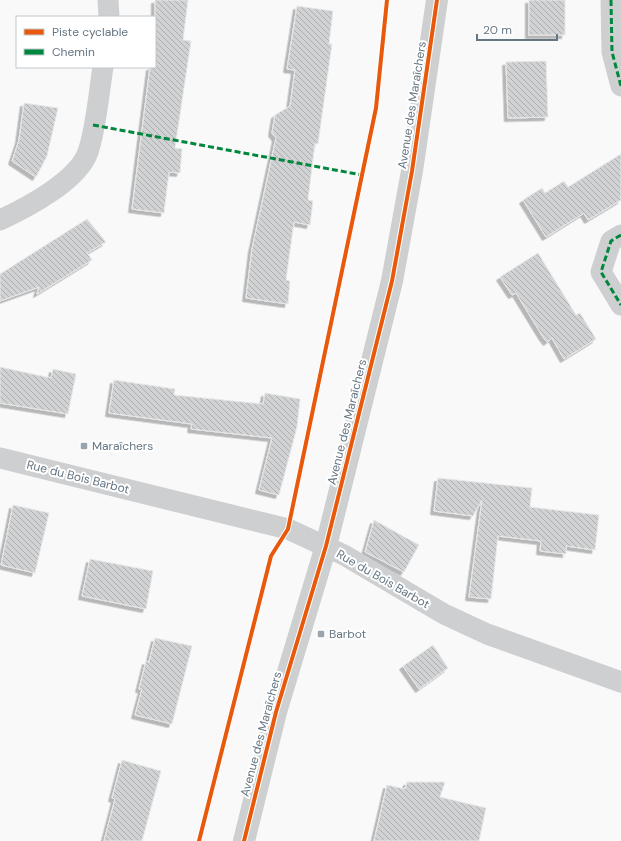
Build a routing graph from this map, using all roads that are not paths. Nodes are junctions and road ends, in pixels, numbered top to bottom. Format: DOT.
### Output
graph roads {
  1 [pos="108,0"];
  2 [pos="437,0"];
  3 [pos="611,0"];
  4 [pos="109,16"];
  5 [pos="103,68"];
  6 [pos="621,86"];
  7 [pos="0,220"];
  8 [pos="621,235"];
  9 [pos="621,305"];
  10 [pos="0,458"];
  11 [pos="326,546"];
  12 [pos="621,682"];
  13 [pos="244,841"];
  1 -- 4 [label="street"];
  2 -- 11 [label="street, Avenue des Maraîchers"];
  3 -- 6 [label="street"];
  5 -- 7 [label="street"];
  8 -- 9 [label="street"];
  10 -- 11 [label="street, Rue du Bois Barbot"];
  11 -- 12 [label="street, Rue du Bois Barbot"];
  11 -- 13 [label="street, Avenue des Maraîchers"];
}
